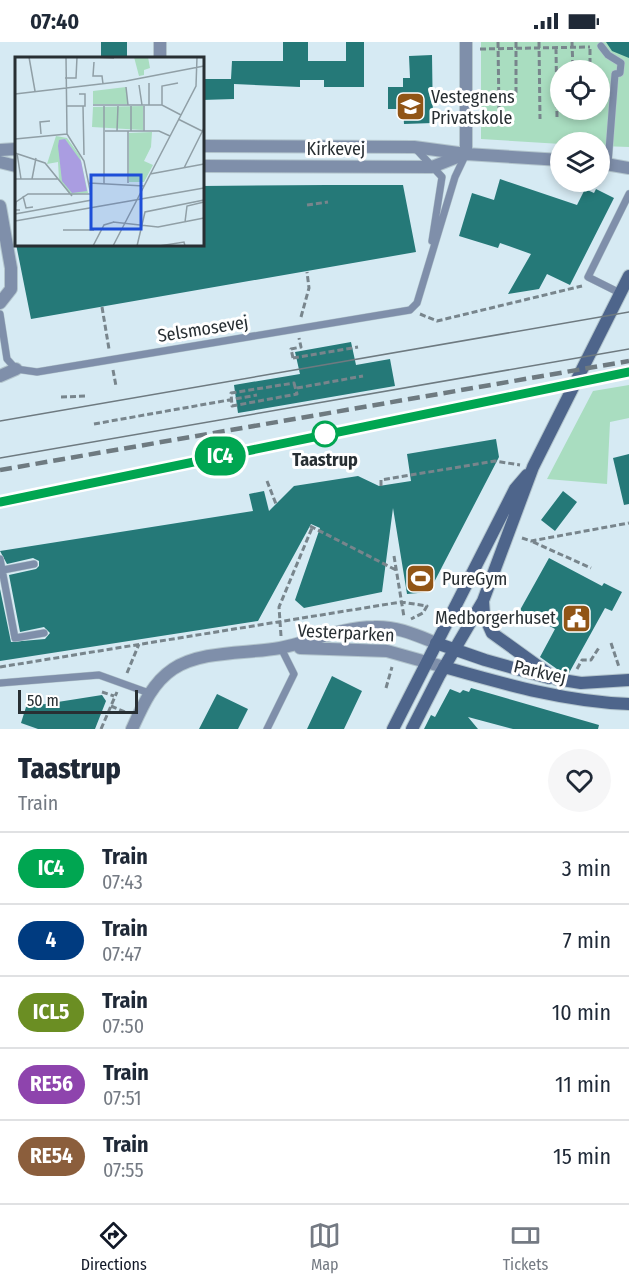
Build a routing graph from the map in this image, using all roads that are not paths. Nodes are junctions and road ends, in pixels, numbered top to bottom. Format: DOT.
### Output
graph roads {
  1 [pos="466,45"];
  2 [pos="601,46"];
  3 [pos="608,132"];
  4 [pos="204,146"];
  5 [pos="414,147"];
  6 [pos="15,149"];
  7 [pos="0,150"];
  8 [pos="466,154"];
  9 [pos="550,159"];
  10 [pos="0,162"];
  11 [pos="610,164"];
  12 [pos="15,166"];
  13 [pos="204,166"];
  14 [pos="432,167"];
  15 [pos="629,168"];
  16 [pos="629,194"];
  17 [pos="0,206"];
  18 [pos="427,270"];
  19 [pos="629,276"];
  20 [pos="620,293"];
  21 [pos="0,303"];
  22 [pos="0,314"];
  23 [pos="16,369"];
  24 [pos="0,376"];
  25 [pos="533,466"];
  26 [pos="0,560"];
  27 [pos="34,564"];
  28 [pos="3,570"];
  29 [pos="483,601"];
  30 [pos="44,633"];
  31 [pos="436,642"];
  32 [pos="281,648"];
  33 [pos="455,649"];
  34 [pos="427,661"];
  35 [pos="444,667"];
  36 [pos="556,680"];
  37 [pos="625,680"];
  38 [pos="0,682"];
  39 [pos="149,693"];
  40 [pos="629,704"];
  41 [pos="132,729"];
  42 [pos="267,729"];
  43 [pos="393,729"];
  44 [pos="412,729"];
  1 -- 8 [label="street"];
  2 -- 3 [label="lane"];
  4 -- 5 [label="street, Kirkevej"];
  5 -- 8 [label="street, Kirkevej"];
  5 -- 14 [label="lane"];
  6 -- 7 [label="street"];
  8 -- 9 [label="street, Kirkevej"];
  8 -- 14 [label="street, Kirkevej"];
  8 -- 18 [label="lane"];
  10 -- 12 [label="street"];
  11 -- 15 [label="street"];
  13 -- 14 [label="street, Kirkevej"];
  14 -- 18 [label="lane"];
  16 -- 20 [label="lane"];
  17 -- 21 [label="street"];
  18 -- 23 [label="lane, Selsmosevej"];
  19 -- 20 [label="street"];
  20 -- 25 [label="street"];
  22 -- 23 [label="lane"];
  23 -- 24 [label="street"];
  25 -- 29 [label="street"];
  25 -- 31 [label="street"];
  26 -- 28 [label="lane"];
  27 -- 28 [label="lane"];
  28 -- 30 [label="lane"];
  29 -- 33 [label="street"];
  29 -- 36 [label="street, Parkvej"];
  31 -- 32 [label="street, Vesterparken"];
  31 -- 33 [label="street, Parkvej"];
  31 -- 34 [label="street"];
  32 -- 34 [label="street, Vesterparken"];
  32 -- 39 [label="street, Vesterparken"];
  32 -- 42 [label="lane"];
  33 -- 35 [label="street"];
  33 -- 36 [label="street, Parkvej"];
  34 -- 35 [label="street, Vesterparken"];
  34 -- 43 [label="street"];
  35 -- 40 [label="street, Parkvej"];
  35 -- 44 [label="street"];
  36 -- 37 [label="street, Parkvej"];
  38 -- 39 [label="lane"];
  39 -- 41 [label="street, Vesterparken"];
}
